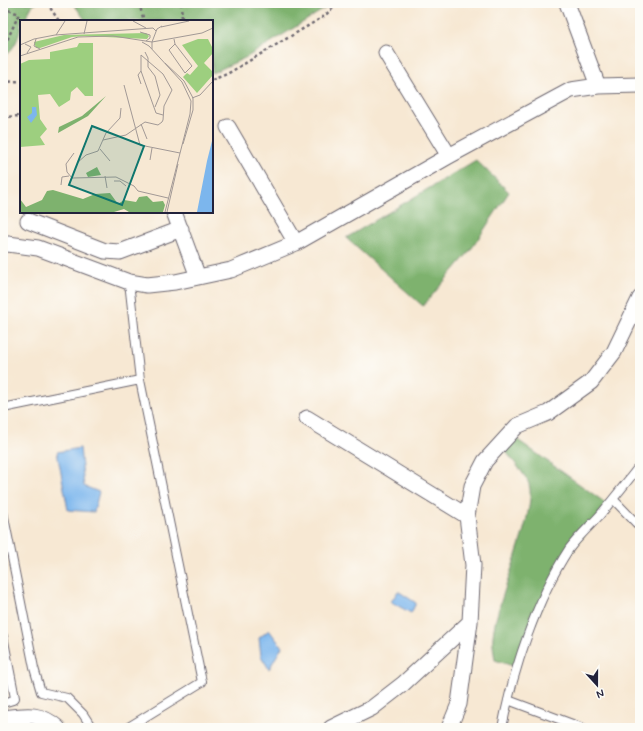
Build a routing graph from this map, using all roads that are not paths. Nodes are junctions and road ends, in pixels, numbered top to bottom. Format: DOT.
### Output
graph roads {
  1 [pos="567,3"];
  2 [pos="386,53"];
  3 [pos="640,85"];
  4 [pos="598,86"];
  5 [pos="228,127"];
  6 [pos="449,156"];
  7 [pos="174,213"];
  8 [pos="28,221"];
  9 [pos="182,229"];
  10 [pos="296,243"];
  11 [pos="3,245"];
  12 [pos="198,277"];
  13 [pos="129,282"];
  14 [pos="640,298"];
  15 [pos="140,380"];
  16 [pos="3,408"];
  17 [pos="307,418"];
  18 [pos="640,465"];
  19 [pos="613,499"];
  20 [pos="3,512"];
  21 [pos="467,516"];
  22 [pos="640,527"];
  23 [pos="470,622"];
  24 [pos="3,636"];
  25 [pos="508,700"];
  26 [pos="3,703"];
  27 [pos="3,718"];
  28 [pos="572,726"];
  29 [pos="58,728"];
  30 [pos="92,728"];
  31 [pos="126,728"];
  32 [pos="330,728"];
  33 [pos="449,728"];
  34 [pos="502,728"];
  35 [pos="583,728"];
  1 -- 4 [label="street"];
  2 -- 6 [label="street"];
  3 -- 4 [label="street"];
  4 -- 6 [label="street"];
  5 -- 10 [label="street"];
  6 -- 10 [label="street"];
  7 -- 9 [label="street"];
  8 -- 9 [label="street"];
  9 -- 12 [label="street"];
  10 -- 12 [label="street"];
  11 -- 13 [label="street"];
  12 -- 13 [label="street"];
  13 -- 15 [label="lane"];
  14 -- 21 [label="street"];
  15 -- 16 [label="lane"];
  15 -- 31 [label="lane"];
  17 -- 21 [label="street"];
  18 -- 19 [label="lane"];
  19 -- 22 [label="lane"];
  19 -- 25 [label="lane"];
  20 -- 30 [label="lane"];
  21 -- 23 [label="street"];
  23 -- 32 [label="street"];
  23 -- 33 [label="street"];
  24 -- 26 [label="lane"];
  25 -- 28 [label="lane"];
  25 -- 34 [label="lane"];
  27 -- 29 [label="street"];
  28 -- 35 [label="lane"];
}
